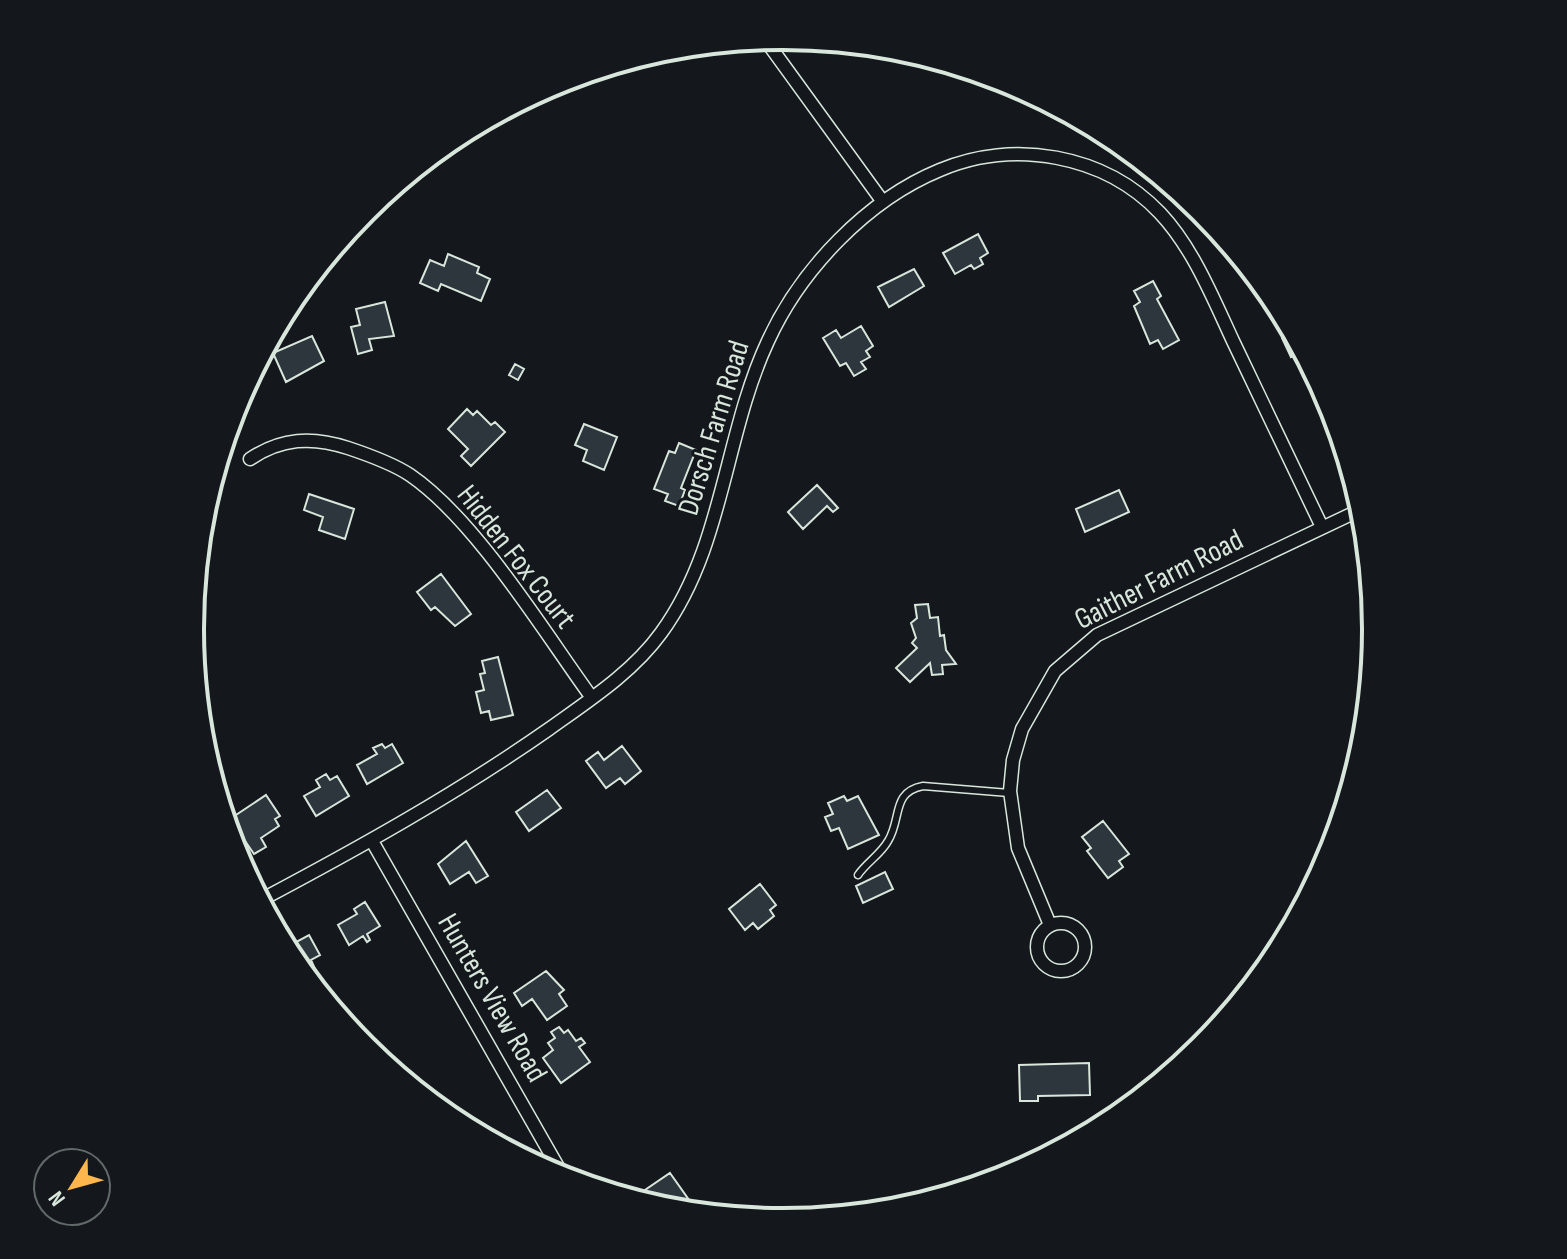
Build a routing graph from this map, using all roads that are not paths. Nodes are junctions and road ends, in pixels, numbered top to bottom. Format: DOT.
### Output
graph roads {
  1 [pos="773,50"];
  2 [pos="883,202"];
  3 [pos="250,459"];
  4 [pos="1351,514"];
  5 [pos="1322,527"];
  6 [pos="592,698"];
  7 [pos="1010,793"];
  8 [pos="372,841"];
  9 [pos="858,875"];
  10 [pos="269,896"];
  11 [pos="1050,925"];
  12 [pos="555,1162"];
  1 -- 2 [label="street"];
  2 -- 5 [label="street, Dorsch Farm Road"];
  2 -- 6 [label="street, Dorsch Farm Road"];
  3 -- 6 [label="street, Hidden Fox Court"];
  4 -- 5 [label="street, Gaither Farm Road"];
  5 -- 7 [label="street, Gaither Farm Road"];
  6 -- 8 [label="street, Dorsch Farm Road"];
  7 -- 9 [label="lane"];
  7 -- 11 [label="street, Gaither Farm Road"];
  8 -- 10 [label="street, Dorsch Farm Road"];
  8 -- 12 [label="street, Hunters View Road"];
  11 -- 11 [label="street"];
}
